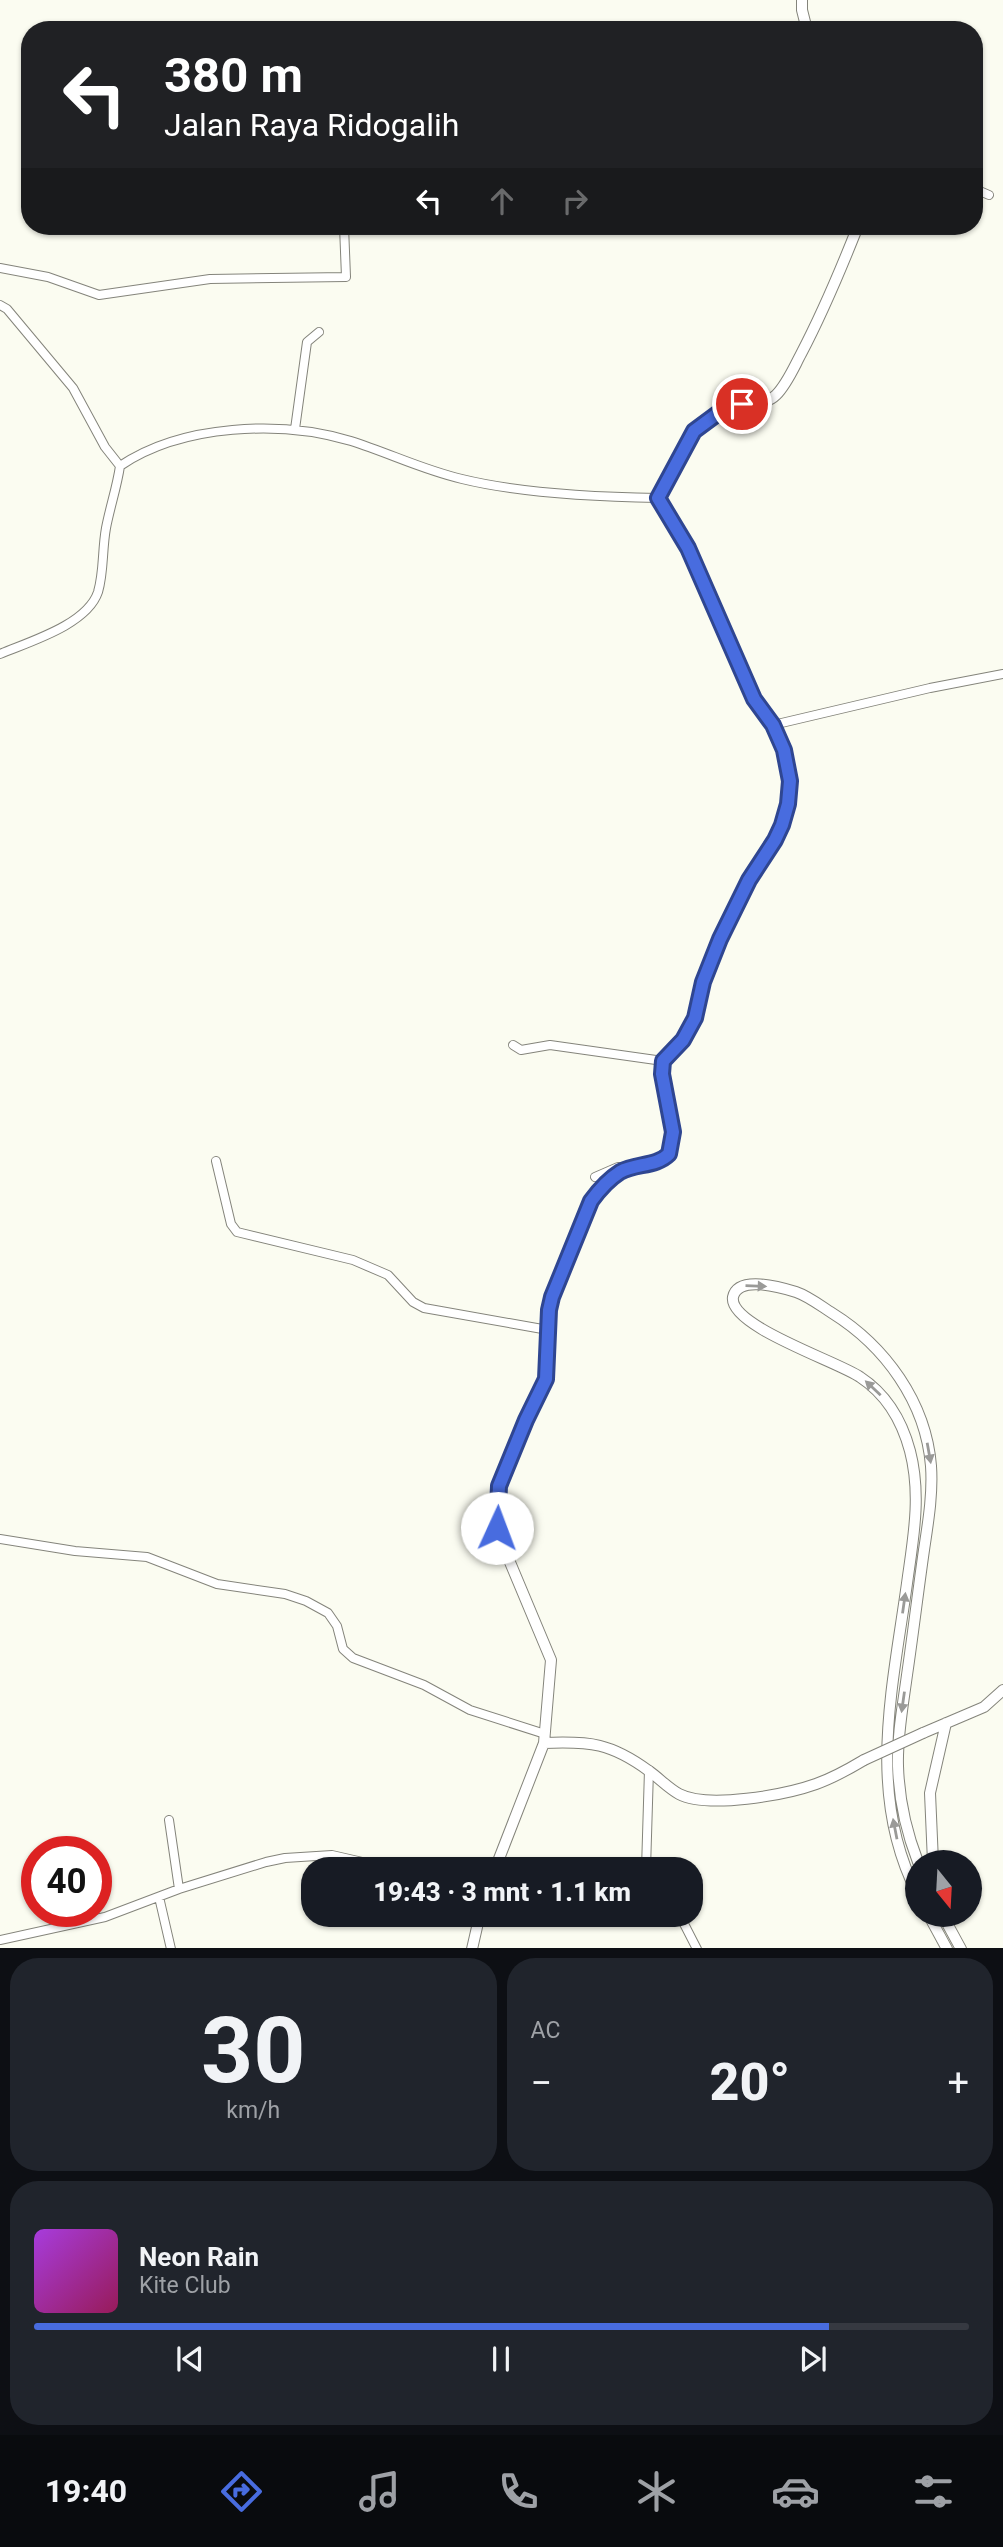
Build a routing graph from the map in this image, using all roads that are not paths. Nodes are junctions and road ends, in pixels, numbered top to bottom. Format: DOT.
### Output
graph roads {
  1 [pos="802,0"];
  2 [pos="805,21"];
  3 [pos="983,192"];
  4 [pos="989,194"];
  5 [pos="344,235"];
  6 [pos="854,235"];
  7 [pos="0,268"];
  8 [pos="0,305"];
  9 [pos="319,332"];
  10 [pos="295,429"];
  11 [pos="120,466"];
  12 [pos="658,498"];
  13 [pos="0,654"];
  14 [pos="1003,674"];
  15 [pos="773,725"];
  16 [pos="513,1045"];
  17 [pos="663,1061"];
  18 [pos="216,1161"];
  19 [pos="632,1168"];
  20 [pos="595,1177"];
  21 [pos="548,1330"];
  22 [pos="0,1539"];
  23 [pos="1003,1690"];
  24 [pos="946,1723"];
  25 [pos="544,1738"];
  26 [pos="649,1770"];
  27 [pos="169,1820"];
  28 [pos="913,1850"];
  29 [pos="932,1850"];
  30 [pos="346,1857"];
  31 [pos="499,1857"];
  32 [pos="646,1857"];
  33 [pos="905,1863"];
  34 [pos="179,1889"];
  35 [pos="159,1897"];
  36 [pos="477,1927"];
  37 [pos="686,1927"];
  38 [pos="935,1927"];
  39 [pos="949,1927"];
  40 [pos="0,1940"];
  41 [pos="172,1948"];
  42 [pos="472,1948"];
  43 [pos="697,1948"];
  44 [pos="947,1948"];
  45 [pos="961,1948"];
  1 -- 2 [label="street"];
  3 -- 4 [label="street"];
  5 -- 7 [label="street"];
  6 -- 12 [label="street"];
  8 -- 11 [label="street"];
  9 -- 10 [label="street"];
  10 -- 11 [label="street"];
  10 -- 12 [label="street"];
  11 -- 13 [label="street"];
  12 -- 15 [label="street"];
  14 -- 15 [label="street"];
  15 -- 17 [label="street"];
  16 -- 17 [label="street"];
  17 -- 19 [label="street"];
  18 -- 21 [label="street"];
  19 -- 20 [label="street"];
  19 -- 21 [label="street"];
  21 -- 25 [label="street"];
  22 -- 25 [label="street"];
  23 -- 24 [label="street"];
  24 -- 26 [label="street, bridge"];
  24 -- 29 [label="street"];
  25 -- 26 [label="street"];
  25 -- 31 [label="street"];
  26 -- 32 [label="street"];
  27 -- 34 [label="street"];
  33 -- 28 [label="street, one-way"];
  30 -- 34 [label="street"];
  34 -- 35 [label="street"];
  35 -- 40 [label="street"];
  35 -- 41 [label="street"];
  36 -- 42 [label="street"];
  37 -- 43 [label="street"];
  38 -- 44 [label="street"];
  39 -- 45 [label="street"];
}
